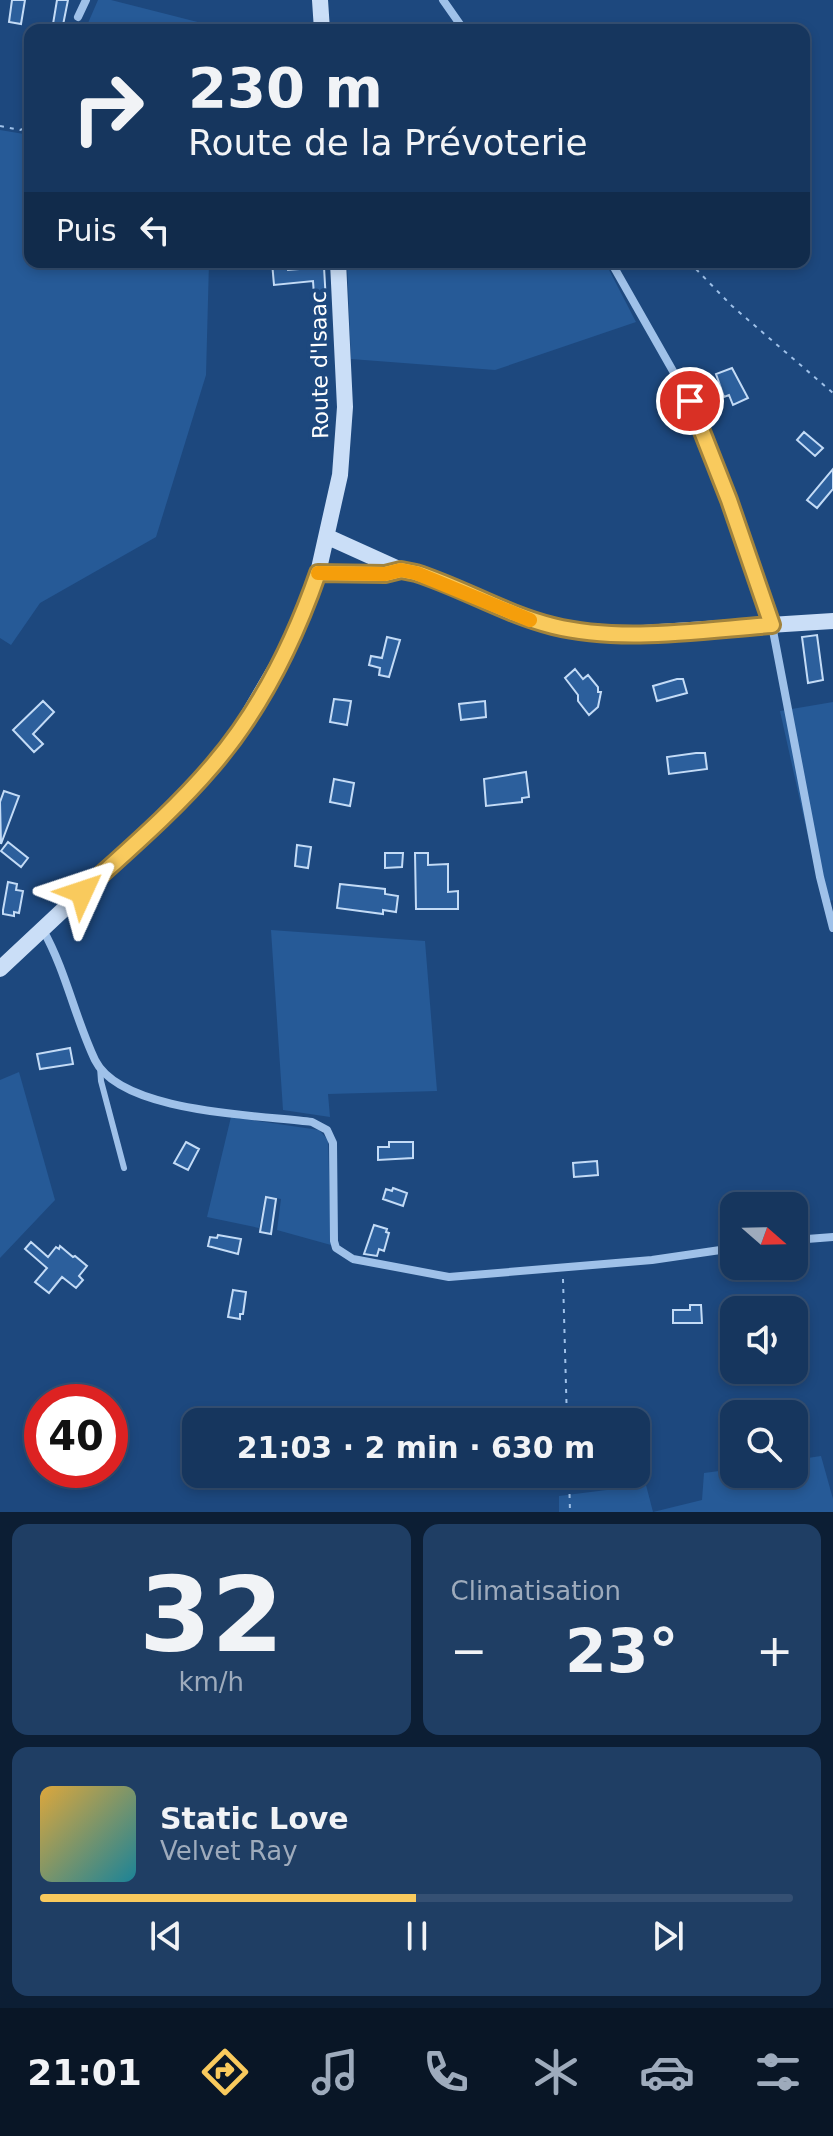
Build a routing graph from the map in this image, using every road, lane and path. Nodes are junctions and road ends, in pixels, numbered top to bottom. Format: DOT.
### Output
graph roads {
  1 [pos="86,0"];
  2 [pos="320,0"];
  3 [pos="443,0"];
  4 [pos="78,17"];
  5 [pos="322,24"];
  6 [pos="460,24"];
  7 [pos="0,126"];
  8 [pos="24,128"];
  9 [pos="338,268"];
  10 [pos="614,268"];
  11 [pos="695,268"];
  12 [pos="833,393"];
  13 [pos="328,537"];
  14 [pos="401,570"];
  15 [pos="318,573"];
  16 [pos="833,621"];
  17 [pos="772,625"];
  18 [pos="833,928"];
  19 [pos="42,930"];
  20 [pos="0,969"];
  21 [pos="100,1067"];
  22 [pos="124,1168"];
  23 [pos="833,1237"];
  24 [pos="808,1239"];
  25 [pos="720,1250"];
  26 [pos="563,1268"];
  27 [pos="567,1408"];
  28 [pos="569,1488"];
  29 [pos="570,1512"];
  1 -- 4 [label="street"];
  2 -- 5 [label="street"];
  3 -- 6 [label="street"];
  7 -- 8 [label="path"];
  9 -- 13 [label="street, Route d'Isaac"];
  10 -- 17 [label="street"];
  11 -- 12 [label="path"];
  13 -- 14 [label="street"];
  13 -- 15 [label="street, Route d'Isaac"];
  14 -- 15 [label="street"];
  14 -- 17 [label="street"];
  15 -- 19 [label="street, Route d'Isaac"];
  16 -- 17 [label="street"];
  17 -- 18 [label="street"];
  19 -- 20 [label="street, Route d'Isaac"];
  19 -- 21 [label="street"];
  21 -- 22 [label="lane"];
  21 -- 26 [label="street"];
  23 -- 24 [label="street"];
  25 -- 26 [label="street"];
  26 -- 27 [label="path"];
  28 -- 29 [label="path"];
}
